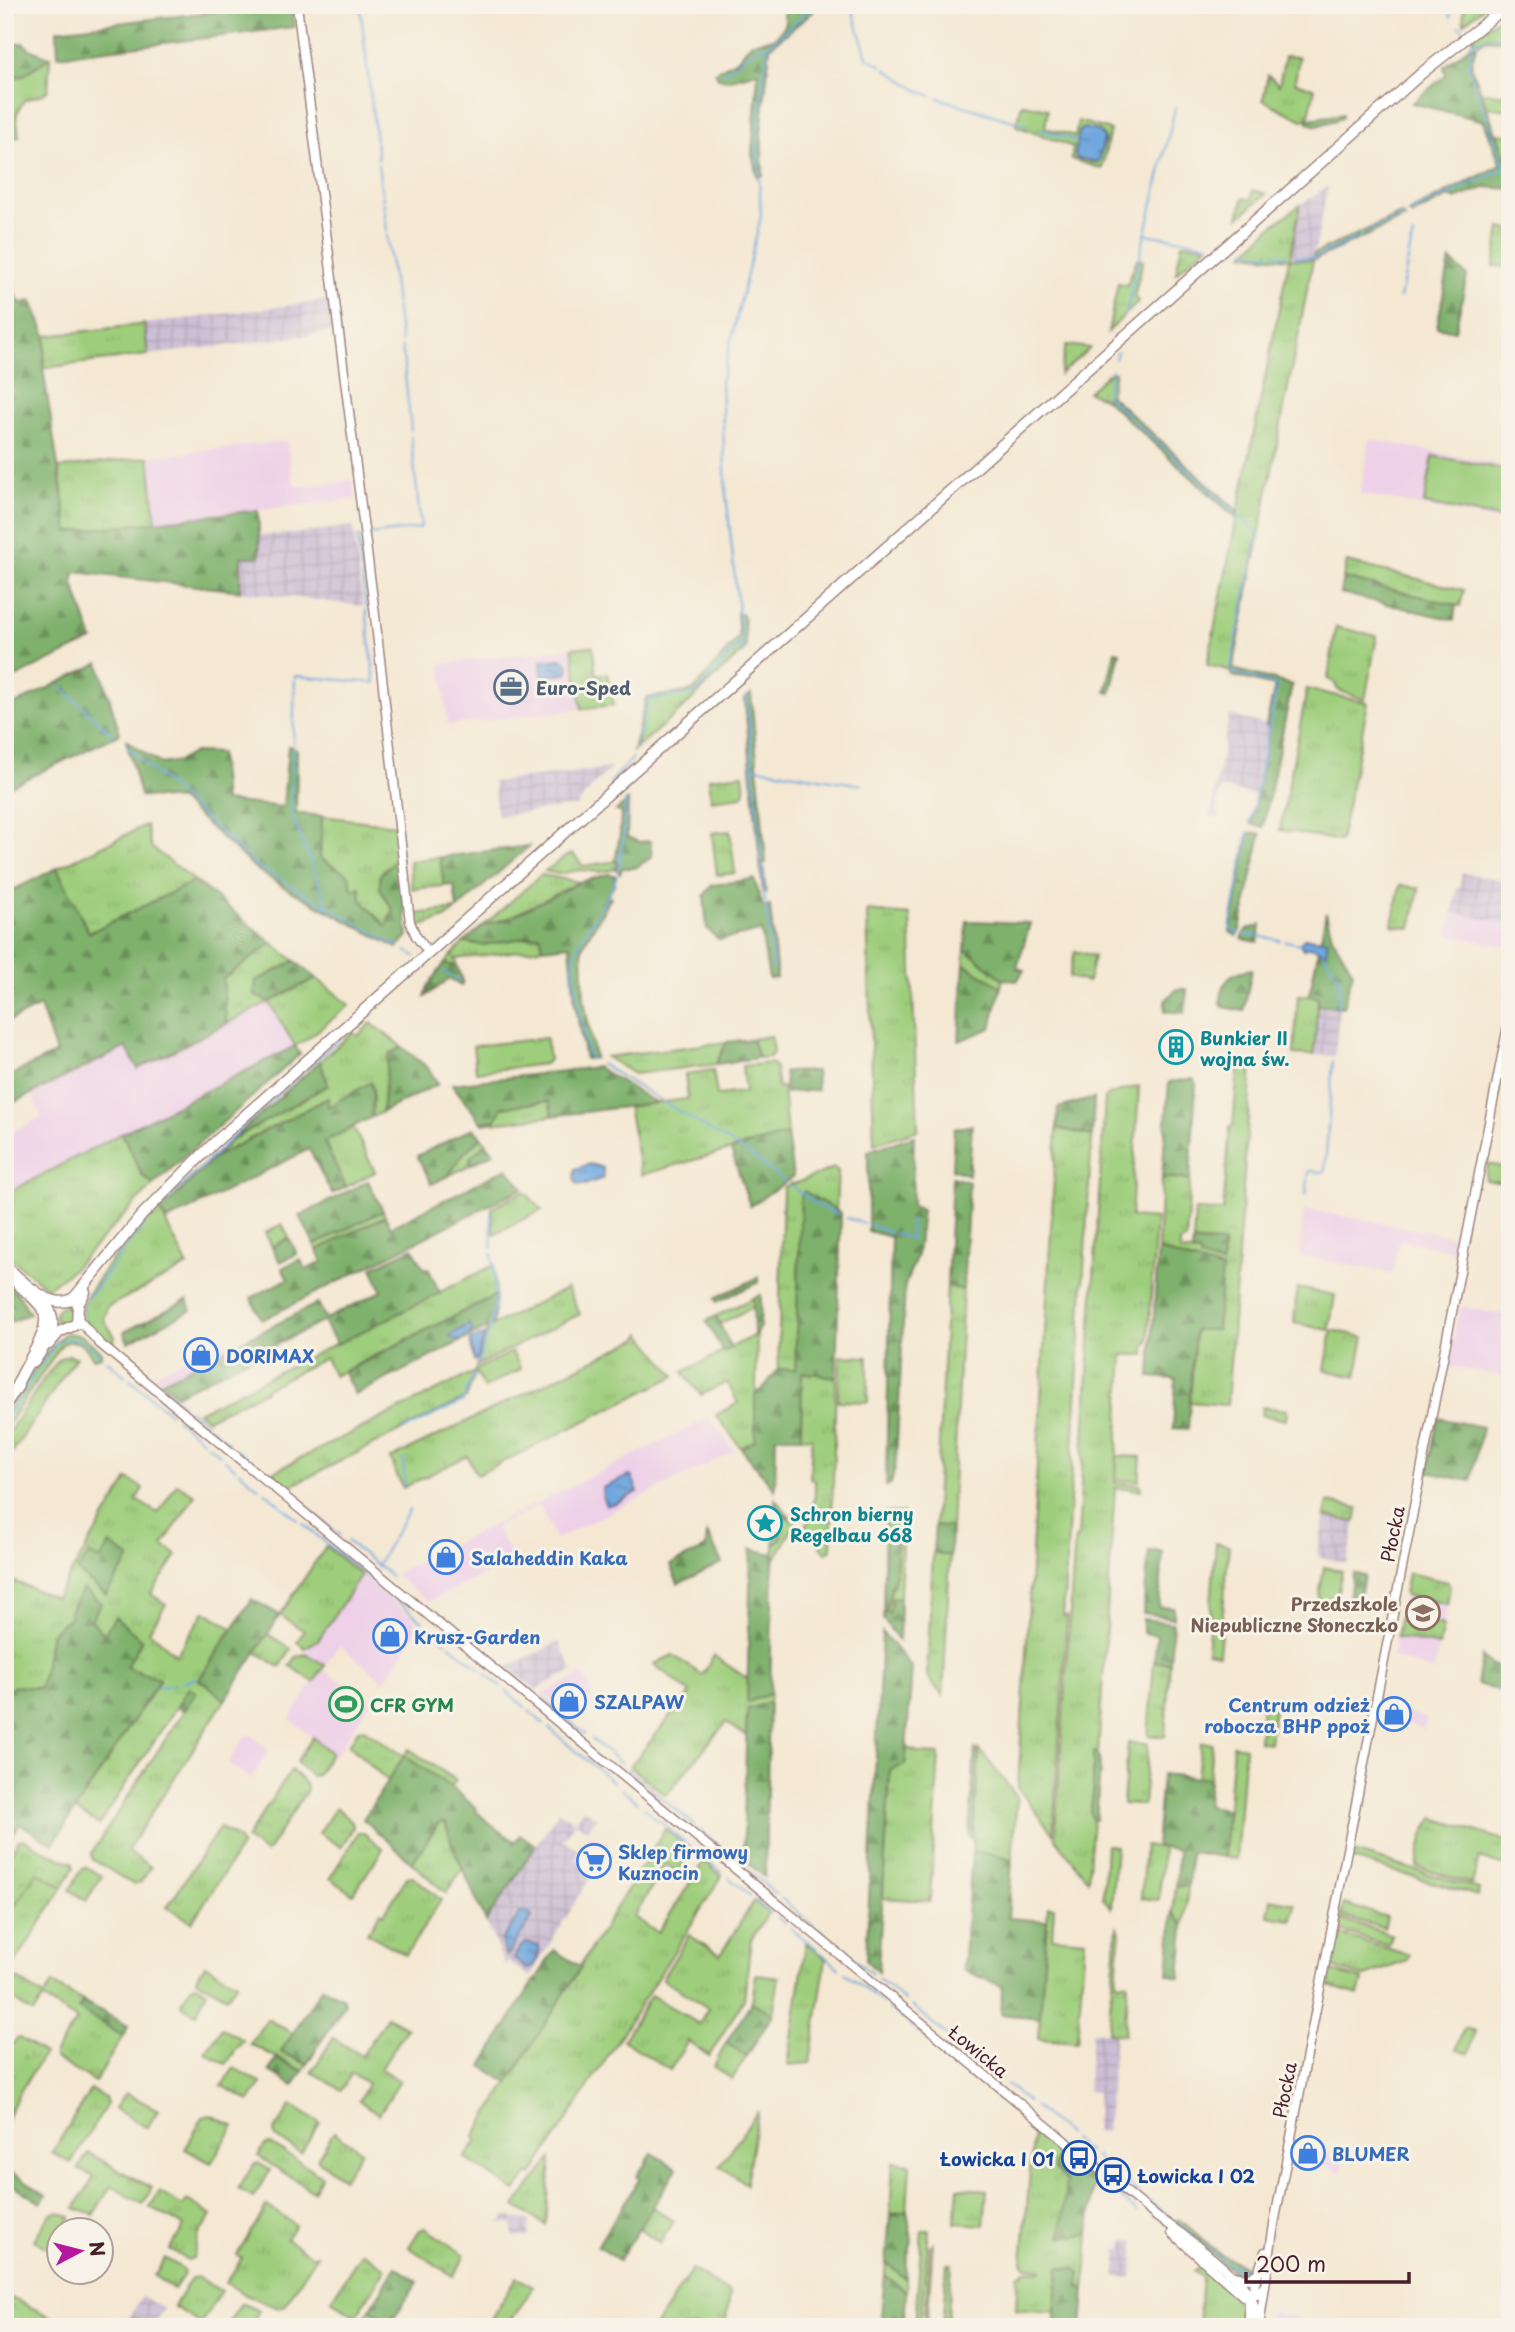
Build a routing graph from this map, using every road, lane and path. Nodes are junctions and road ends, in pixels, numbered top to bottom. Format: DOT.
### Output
graph roads {
  1 [pos="297,5"];
  2 [pos="1508,5"];
  3 [pos="431,951"];
  4 [pos="1510,1015"];
  5 [pos="5,1266"];
  6 [pos="99,1269"];
  7 [pos="5,1272"];
  8 [pos="60,1306"];
  9 [pos="78,1315"];
  10 [pos="54,1323"];
  11 [pos="67,1329"];
  12 [pos="99,1343"];
  13 [pos="41,1351"];
  14 [pos="15,1390"];
  15 [pos="5,1405"];
  16 [pos="1158,2218"];
  17 [pos="1272,2231"];
  18 [pos="1261,2269"];
  19 [pos="1230,2274"];
  20 [pos="1266,2281"];
  21 [pos="1234,2289"];
  22 [pos="1251,2297"];
  23 [pos="1249,2312"];
  24 [pos="1249,2327"];
  25 [pos="1259,2327"];
  1 -- 3 [label="street"];
  2 -- 3 [label="main road"];
  3 -- 6 [label="main road"];
  4 -- 17 [label="street, Płocka"];
  5 -- 8 [label="main road"];
  6 -- 8 [label="main road"];
  6 -- 9 [label="main road"];
  7 -- 14 [label="main road"];
  8 -- 9 [label="main road"];
  8 -- 10 [label="main road"];
  9 -- 11 [label="main road"];
  9 -- 12 [label="street"];
  10 -- 11 [label="main road"];
  10 -- 13 [label="main road"];
  11 -- 12 [label="street"];
  11 -- 13 [label="main road"];
  12 -- 16 [label="street, Łowicka"];
  13 -- 14 [label="main road"];
  14 -- 15 [label="main road"];
  16 -- 19 [label="street, Łowicka"];
  16 -- 21 [label="street, Łowicka"];
  17 -- 18 [label="street, Płocka"];
  17 -- 20 [label="street, Płocka"];
  18 -- 19 [label="street"];
  18 -- 22 [label="street, Płocka"];
  19 -- 22 [label="street, Łowicka"];
  20 -- 22 [label="street"];
  20 -- 25 [label="street, Płocka"];
  21 -- 22 [label="street, Łowicka"];
  21 -- 23 [label="street, Łowicka"];
  22 -- 23 [label="street, Płocka"];
  22 -- 25 [label="street, Łowicka"];
  23 -- 24 [label="street, Płocka"];
}
